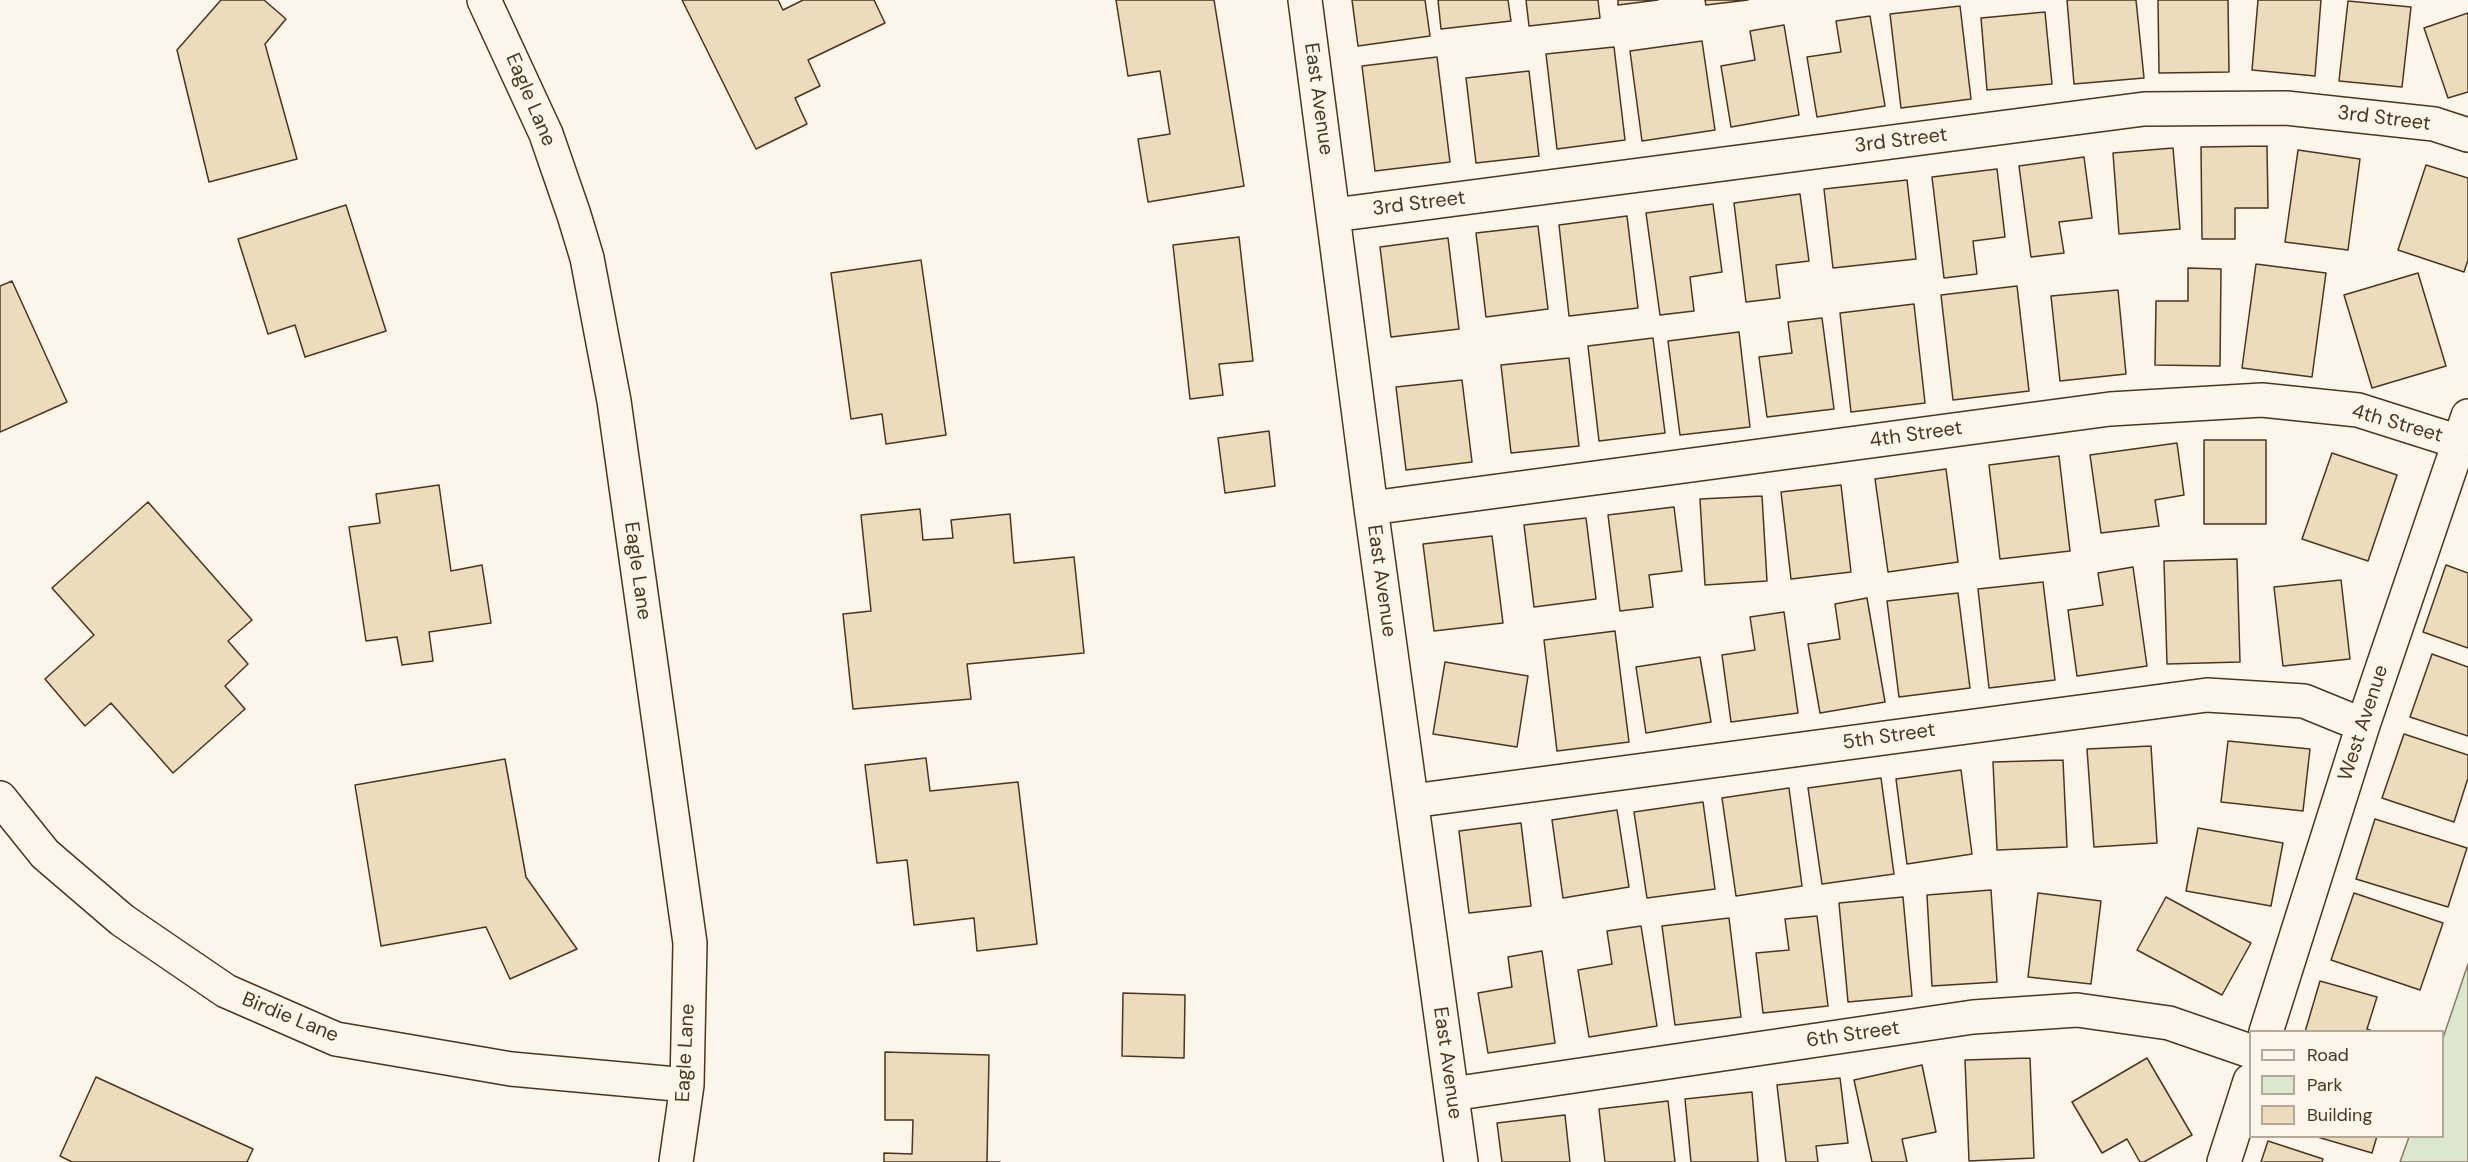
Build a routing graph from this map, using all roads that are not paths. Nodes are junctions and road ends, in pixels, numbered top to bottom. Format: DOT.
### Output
graph roads {
  1 [pos="484,0"];
  2 [pos="1305,0"];
  3 [pos="2468,135"];
  4 [pos="1334,215"];
  5 [pos="2464,429"];
  6 [pos="1371,508"];
  7 [pos="2363,725"];
  8 [pos="0,798"];
  9 [pos="1412,801"];
  10 [pos="2267,1030"];
  11 [pos="2249,1051"];
  12 [pos="2249,1084"];
  13 [pos="687,1085"];
  14 [pos="1452,1094"];
  15 [pos="676,1162"];
  16 [pos="1461,1162"];
  17 [pos="2224,1162"];
  1 -- 13 [label="street, Eagle Lane"];
  2 -- 4 [label="street, East Avenue"];
  3 -- 4 [label="street, 3rd Street"];
  4 -- 6 [label="street, East Avenue"];
  5 -- 6 [label="street, 4th Street"];
  5 -- 7 [label="street, West Avenue"];
  6 -- 9 [label="street, East Avenue"];
  7 -- 9 [label="street, 5th Street"];
  7 -- 10 [label="street, West Avenue"];
  8 -- 13 [label="street, Birdie Lane"];
  9 -- 14 [label="street, East Avenue"];
  11 -- 14 [label="street, 6th Street"];
  12 -- 17 [label="street"];
  13 -- 15 [label="street, Eagle Lane"];
  14 -- 16 [label="street, East Avenue"];
}
